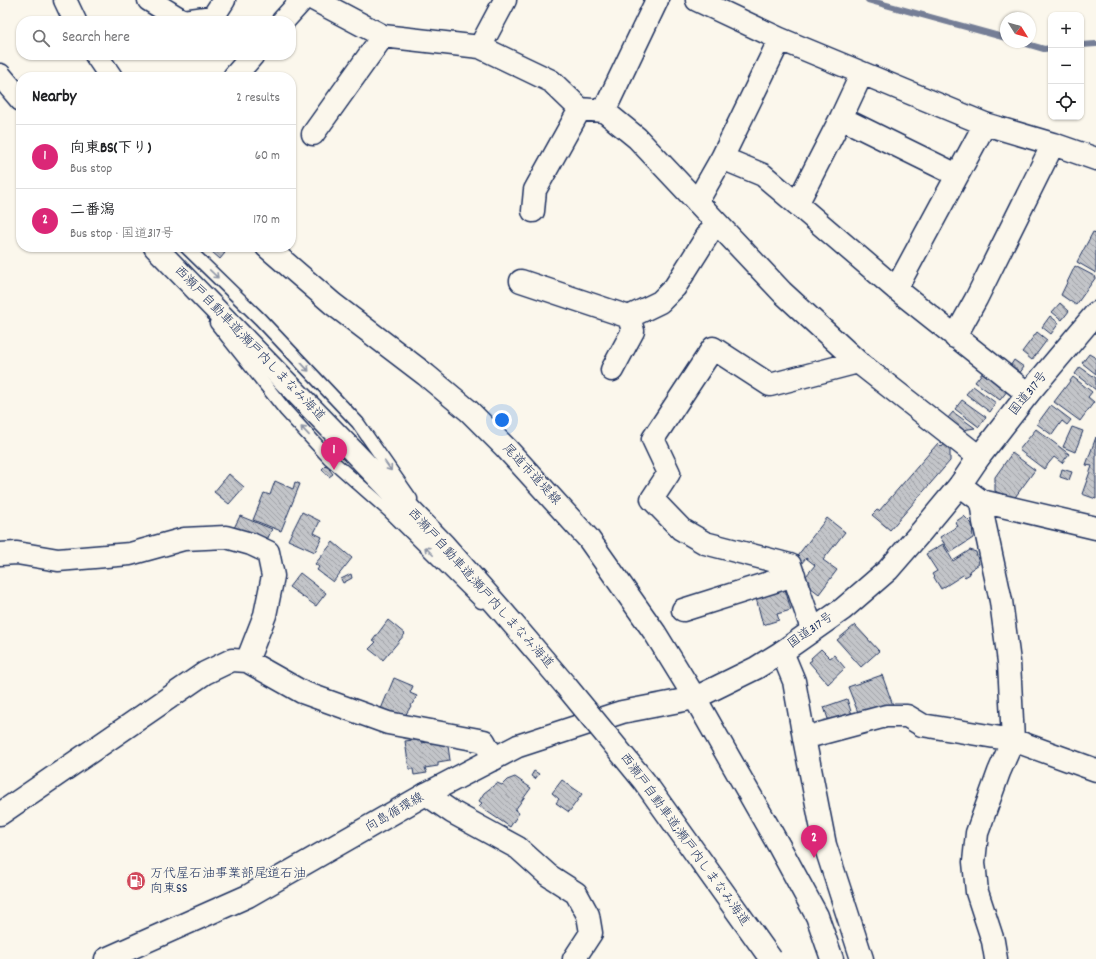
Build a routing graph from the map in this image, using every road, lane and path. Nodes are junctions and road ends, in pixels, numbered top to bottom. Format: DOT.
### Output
graph roads {
  1 [pos="65,0"];
  2 [pos="149,0"];
  3 [pos="224,0"];
  4 [pos="302,0"];
  5 [pos="315,0"];
  6 [pos="505,0"];
  7 [pos="657,0"];
  8 [pos="697,0"];
  9 [pos="73,16"];
  10 [pos="176,16"];
  11 [pos="214,16"];
  12 [pos="288,16"];
  13 [pos="382,36"];
  14 [pos="780,38"];
  15 [pos="480,47"];
  16 [pos="100,60"];
  17 [pos="249,60"];
  18 [pos="108,72"];
  19 [pos="239,72"];
  20 [pos="862,73"];
  21 [pos="0,75"];
  22 [pos="16,89"];
  23 [pos="16,94"];
  24 [pos="580,109"];
  25 [pos="604,111"];
  26 [pos="841,118"];
  27 [pos="985,124"];
  28 [pos="313,134"];
  29 [pos="1053,144"];
  30 [pos="722,158"];
  31 [pos="1096,159"];
  32 [pos="957,175"];
  33 [pos="697,202"];
  34 [pos="797,204"];
  35 [pos="533,211"];
  36 [pos="716,222"];
  37 [pos="159,252"];
  38 [pos="160,252"];
  39 [pos="191,252"];
  40 [pos="273,252"];
  41 [pos="521,282"];
  42 [pos="896,289"];
  43 [pos="1096,313"];
  44 [pos="629,317"];
  45 [pos="955,336"];
  46 [pos="858,362"];
  47 [pos="612,370"];
  48 [pos="1028,394"];
  49 [pos="979,457"];
  50 [pos="960,485"];
  51 [pos="981,502"];
  52 [pos="1096,528"];
  53 [pos="444,545"];
  54 [pos="0,554"];
  55 [pos="794,575"];
  56 [pos="683,610"];
  57 [pos="812,629"];
  58 [pos="782,652"];
  59 [pos="247,661"];
  60 [pos="566,686"];
  61 [pos="695,698"];
  62 [pos="804,738"];
  63 [pos="1013,740"];
  64 [pos="494,758"];
  65 [pos="1096,770"];
  66 [pos="426,794"];
  67 [pos="0,814"];
  68 [pos="106,959"];
  69 [pos="574,959"];
  70 [pos="771,959"];
  71 [pos="832,959"];
  72 [pos="862,959"];
  73 [pos="996,959"];
  1 -- 9 [label="main road"];
  2 -- 10 [label="main road"];
  3 -- 11 [label="main road"];
  4 -- 12 [label="main road"];
  5 -- 13 [label="main road"];
  6 -- 15 [label="main road"];
  7 -- 25 [label="main road"];
  8 -- 14 [label="main road"];
  13 -- 15 [label="main road"];
  13 -- 28 [label="main road"];
  14 -- 20 [label="main road"];
  14 -- 30 [label="main road"];
  15 -- 24 [label="main road"];
  16 -- 18 [label="main road"];
  17 -- 19 [label="main road"];
  20 -- 26 [label="main road"];
  20 -- 27 [label="main road"];
  21 -- 22 [label="lane"];
  21 -- 23 [label="main road"];
  24 -- 25 [label="main road"];
  24 -- 35 [label="main road"];
  25 -- 33 [label="main road"];
  26 -- 32 [label="main road"];
  26 -- 34 [label="main road"];
  27 -- 29 [label="main road"];
  27 -- 32 [label="main road"];
  29 -- 31 [label="main road"];
  29 -- 45 [label="main road"];
  30 -- 33 [label="main road"];
  30 -- 34 [label="main road"];
  32 -- 42 [label="main road"];
  33 -- 36 [label="main road"];
  34 -- 42 [label="main road"];
  36 -- 44 [label="main road"];
  36 -- 46 [label="main road"];
  60 -- 37 [label="lane, one-way"];
  38 -- 53 [label="main road, 西瀬戸自動車道;瀬戸内しまなみ海道"];
  39 -- 53 [label="lane, one-way"];
  40 -- 61 [label="main road, 尾道市道堤線"];
  41 -- 44 [label="main road"];
  42 -- 45 [label="main road"];
  43 -- 48 [label="main road, 国道317号"];
  44 -- 47 [label="main road"];
  45 -- 48 [label="main road"];
  46 -- 49 [label="main road"];
  46 -- 55 [label="main road"];
  48 -- 49 [label="main road, 国道317号"];
  49 -- 50 [label="main road, 国道317号"];
  50 -- 51 [label="main road"];
  50 -- 57 [label="main road, 国道317号"];
  51 -- 52 [label="main road"];
  51 -- 63 [label="main road"];
  53 -- 60 [label="main road, 西瀬戸自動車道;瀬戸内しまなみ海道"];
  54 -- 59 [label="main road"];
  55 -- 56 [label="main road"];
  55 -- 57 [label="main road"];
  57 -- 58 [label="main road, 国道317号"];
  58 -- 61 [label="main road, 国道317号"];
  58 -- 62 [label="main road"];
  59 -- 64 [label="main road"];
  59 -- 67 [label="main road"];
  60 -- 70 [label="main road, 西瀬戸自動車道;瀬戸内しまなみ海道, bridge"];
  61 -- 64 [label="main road, 向島循環線"];
  61 -- 71 [label="main road"];
  62 -- 63 [label="main road"];
  62 -- 72 [label="main road"];
  63 -- 65 [label="main road"];
  63 -- 73 [label="main road"];
  64 -- 66 [label="main road, 向島循環線"];
  66 -- 68 [label="main road, 向島循環線"];
  66 -- 69 [label="main road"];
}
